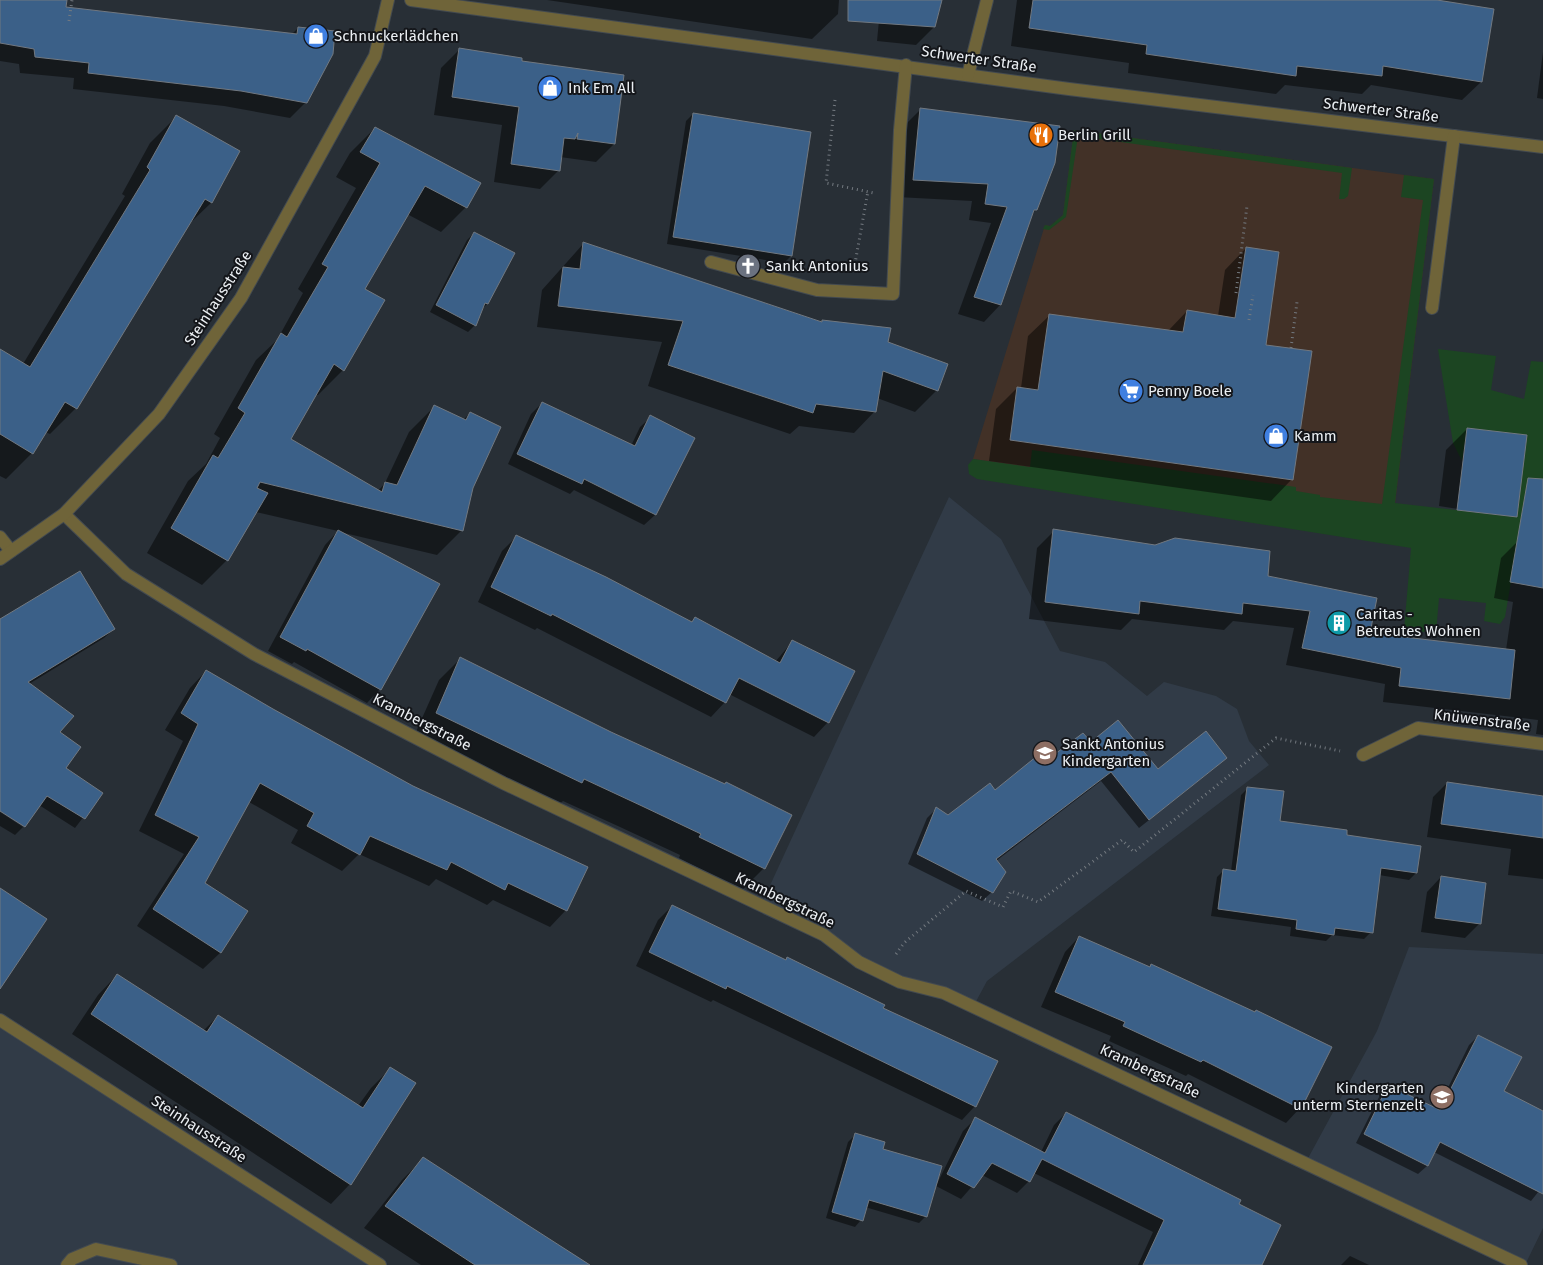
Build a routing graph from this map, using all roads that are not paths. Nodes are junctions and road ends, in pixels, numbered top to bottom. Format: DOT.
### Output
graph roads {
  1 [pos="388,0"];
  2 [pos="411,0"];
  3 [pos="987,0"];
  4 [pos="906,66"];
  5 [pos="968,75"];
  6 [pos="1454,136"];
  7 [pos="1543,147"];
  8 [pos="711,262"];
  9 [pos="1432,308"];
  10 [pos="64,514"];
  11 [pos="0,537"];
  12 [pos="12,551"];
  13 [pos="0,559"];
  14 [pos="1543,744"];
  15 [pos="1363,755"];
  16 [pos="0,1020"];
  17 [pos="67,1265"];
  18 [pos="171,1265"];
  19 [pos="380,1265"];
  20 [pos="1521,1265"];
  1 -- 10 [label="street, Steinhausstraße"];
  2 -- 4 [label="street, Schwerter Straße"];
  3 -- 5 [label="street"];
  4 -- 5 [label="street, Schwerter Straße"];
  4 -- 8 [label="street"];
  5 -- 6 [label="street, Schwerter Straße"];
  6 -- 7 [label="street, Schwerter Straße"];
  6 -- 9 [label="street"];
  10 -- 12 [label="street, Steinhausstraße"];
  10 -- 20 [label="street, Krambergstraße"];
  11 -- 12 [label="street"];
  12 -- 13 [label="street, Steinhausstraße"];
  14 -- 15 [label="street, Knüwenstraße"];
  16 -- 19 [label="street, Steinhausstraße"];
  17 -- 18 [label="street"];
}
